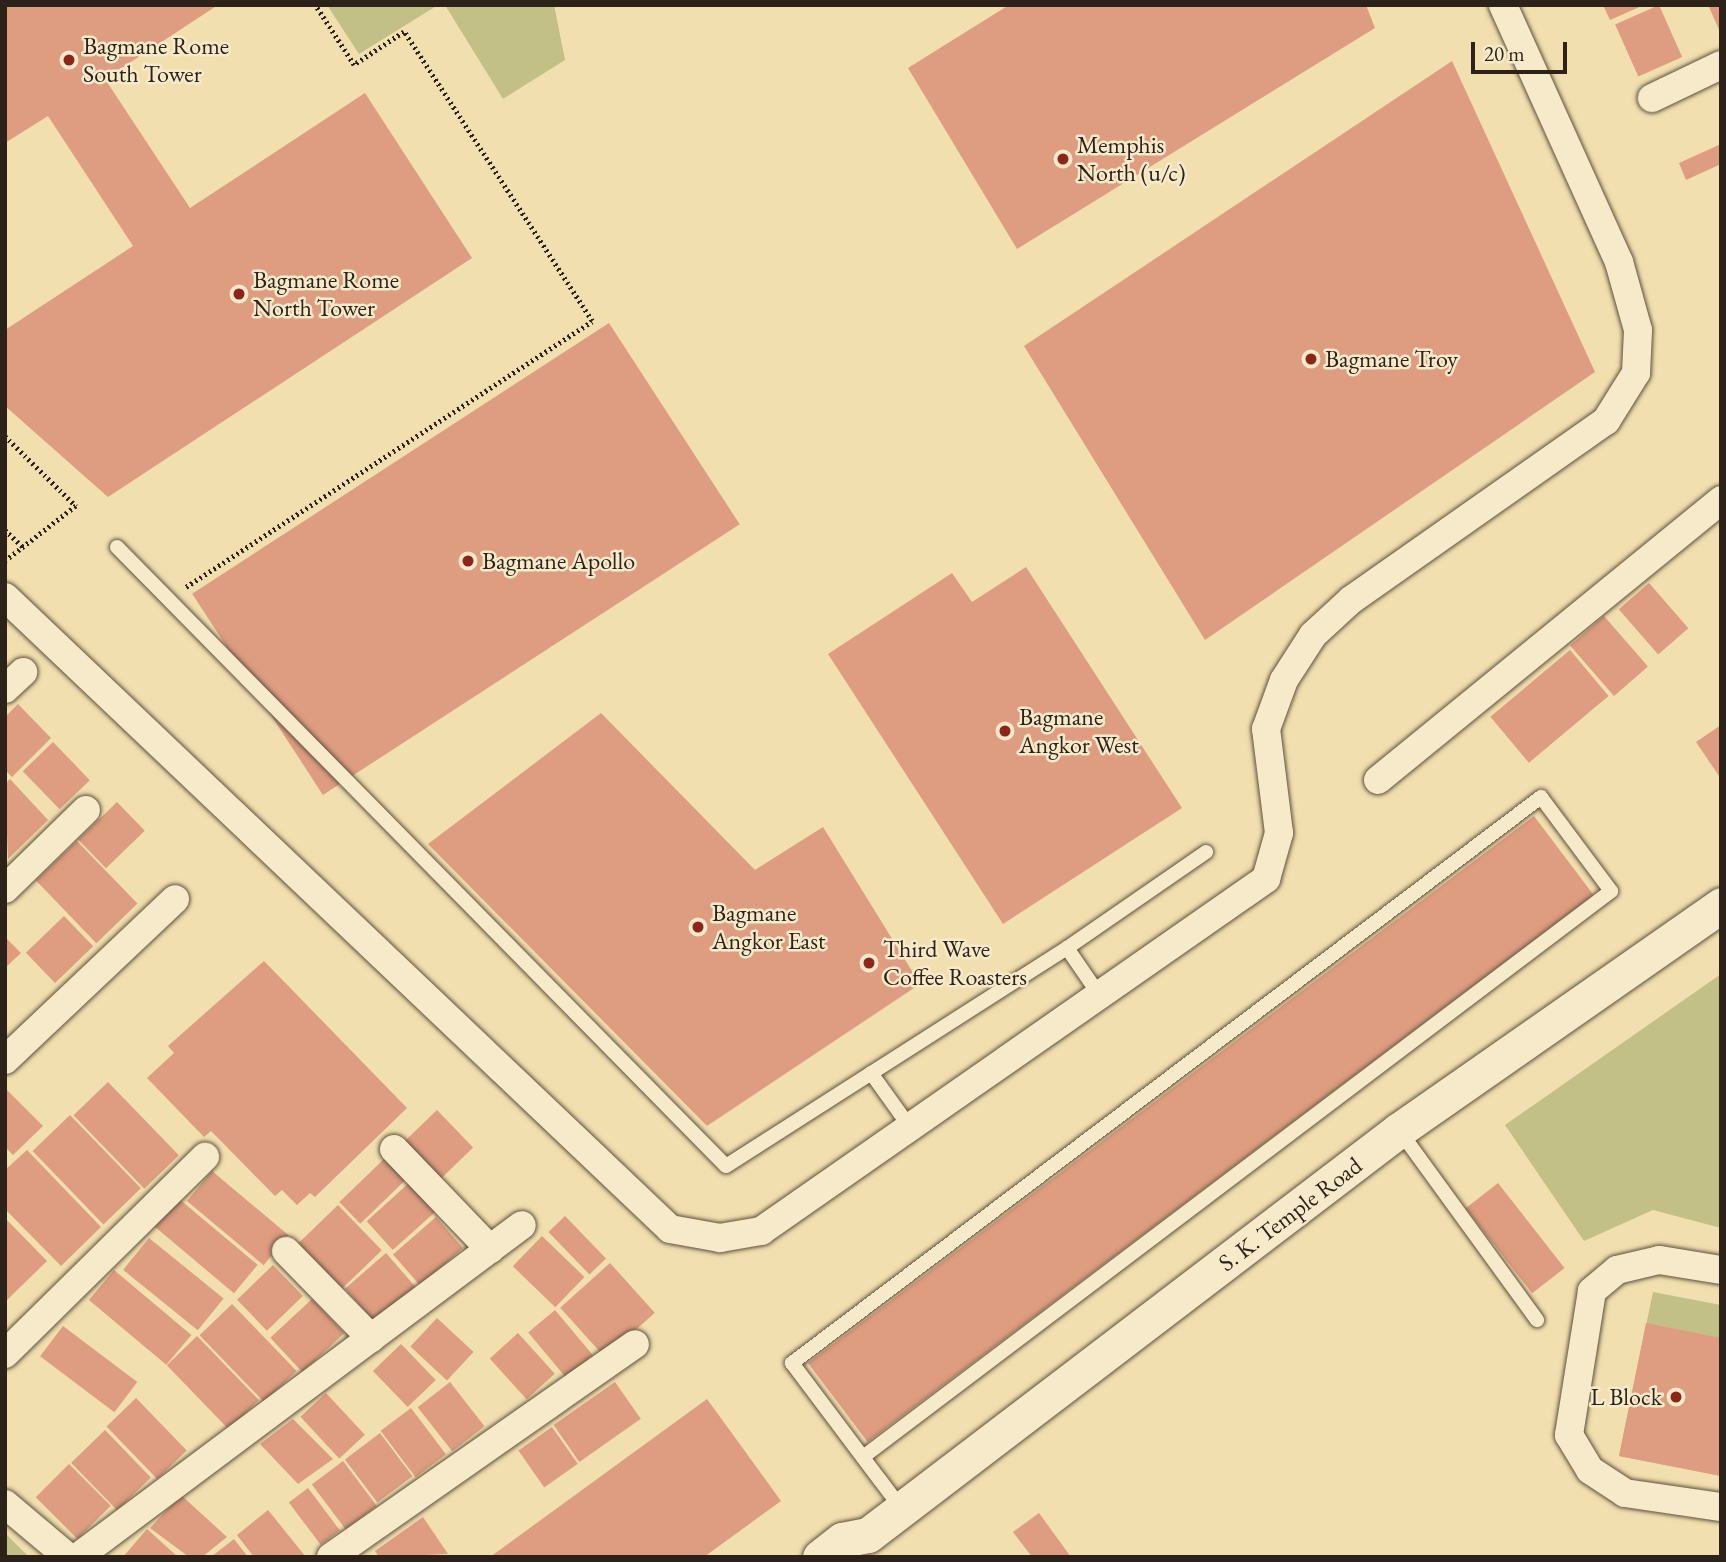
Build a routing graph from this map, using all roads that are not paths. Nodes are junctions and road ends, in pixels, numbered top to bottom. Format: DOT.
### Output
graph roads {
  1 [pos="1503,5"];
  2 [pos="1721,65"];
  3 [pos="1652,98"];
  4 [pos="1721,500"];
  5 [pos="117,547"];
  6 [pos="5,597"];
  7 [pos="1378,780"];
  8 [pos="86,810"];
  9 [pos="1206,852"];
  10 [pos="5,889"];
  11 [pos="175,899"];
  12 [pos="1721,905"];
  13 [pos="1067,948"];
  14 [pos="1100,996"];
  15 [pos="5,1060"];
  16 [pos="871,1073"];
  17 [pos="912,1130"];
  18 [pos="1399,1130"];
  19 [pos="394,1149"];
  20 [pos="205,1157"];
  21 [pos="522,1225"];
  22 [pos="490,1249"];
  23 [pos="286,1251"];
  24 [pos="1721,1270"];
  25 [pos="1537,1320"];
  26 [pos="370,1338"];
  27 [pos="635,1344"];
  28 [pos="5,1354"];
  29 [pos="863,1457"];
  30 [pos="5,1504"];
  31 [pos="1721,1507"];
  32 [pos="902,1509"];
  33 [pos="862,1546"];
  34 [pos="68,1557"];
  35 [pos="78,1557"];
  36 [pos="331,1557"];
  37 [pos="820,1557"];
  1 -- 14 [label="street"];
  2 -- 3 [label="street"];
  4 -- 7 [label="street"];
  5 -- 16 [label="lane"];
  6 -- 17 [label="street"];
  8 -- 10 [label="street"];
  9 -- 13 [label="lane"];
  11 -- 15 [label="street"];
  12 -- 18 [label="street, S. K. Temple Road"];
  13 -- 14 [label="lane"];
  13 -- 16 [label="lane"];
  14 -- 17 [label="street"];
  16 -- 17 [label="lane"];
  18 -- 25 [label="lane"];
  18 -- 32 [label="street, S. K. Temple Road"];
  19 -- 22 [label="street"];
  20 -- 28 [label="street"];
  21 -- 22 [label="street"];
  22 -- 26 [label="street"];
  23 -- 26 [label="street"];
  24 -- 31 [label="street"];
  26 -- 35 [label="street"];
  27 -- 36 [label="street"];
  29 -- 29 [label="lane"];
  29 -- 32 [label="lane"];
  30 -- 34 [label="street"];
  32 -- 33 [label="street, S. K. Temple Road"];
  33 -- 37 [label="street, S. K. Temple Road"];
}
